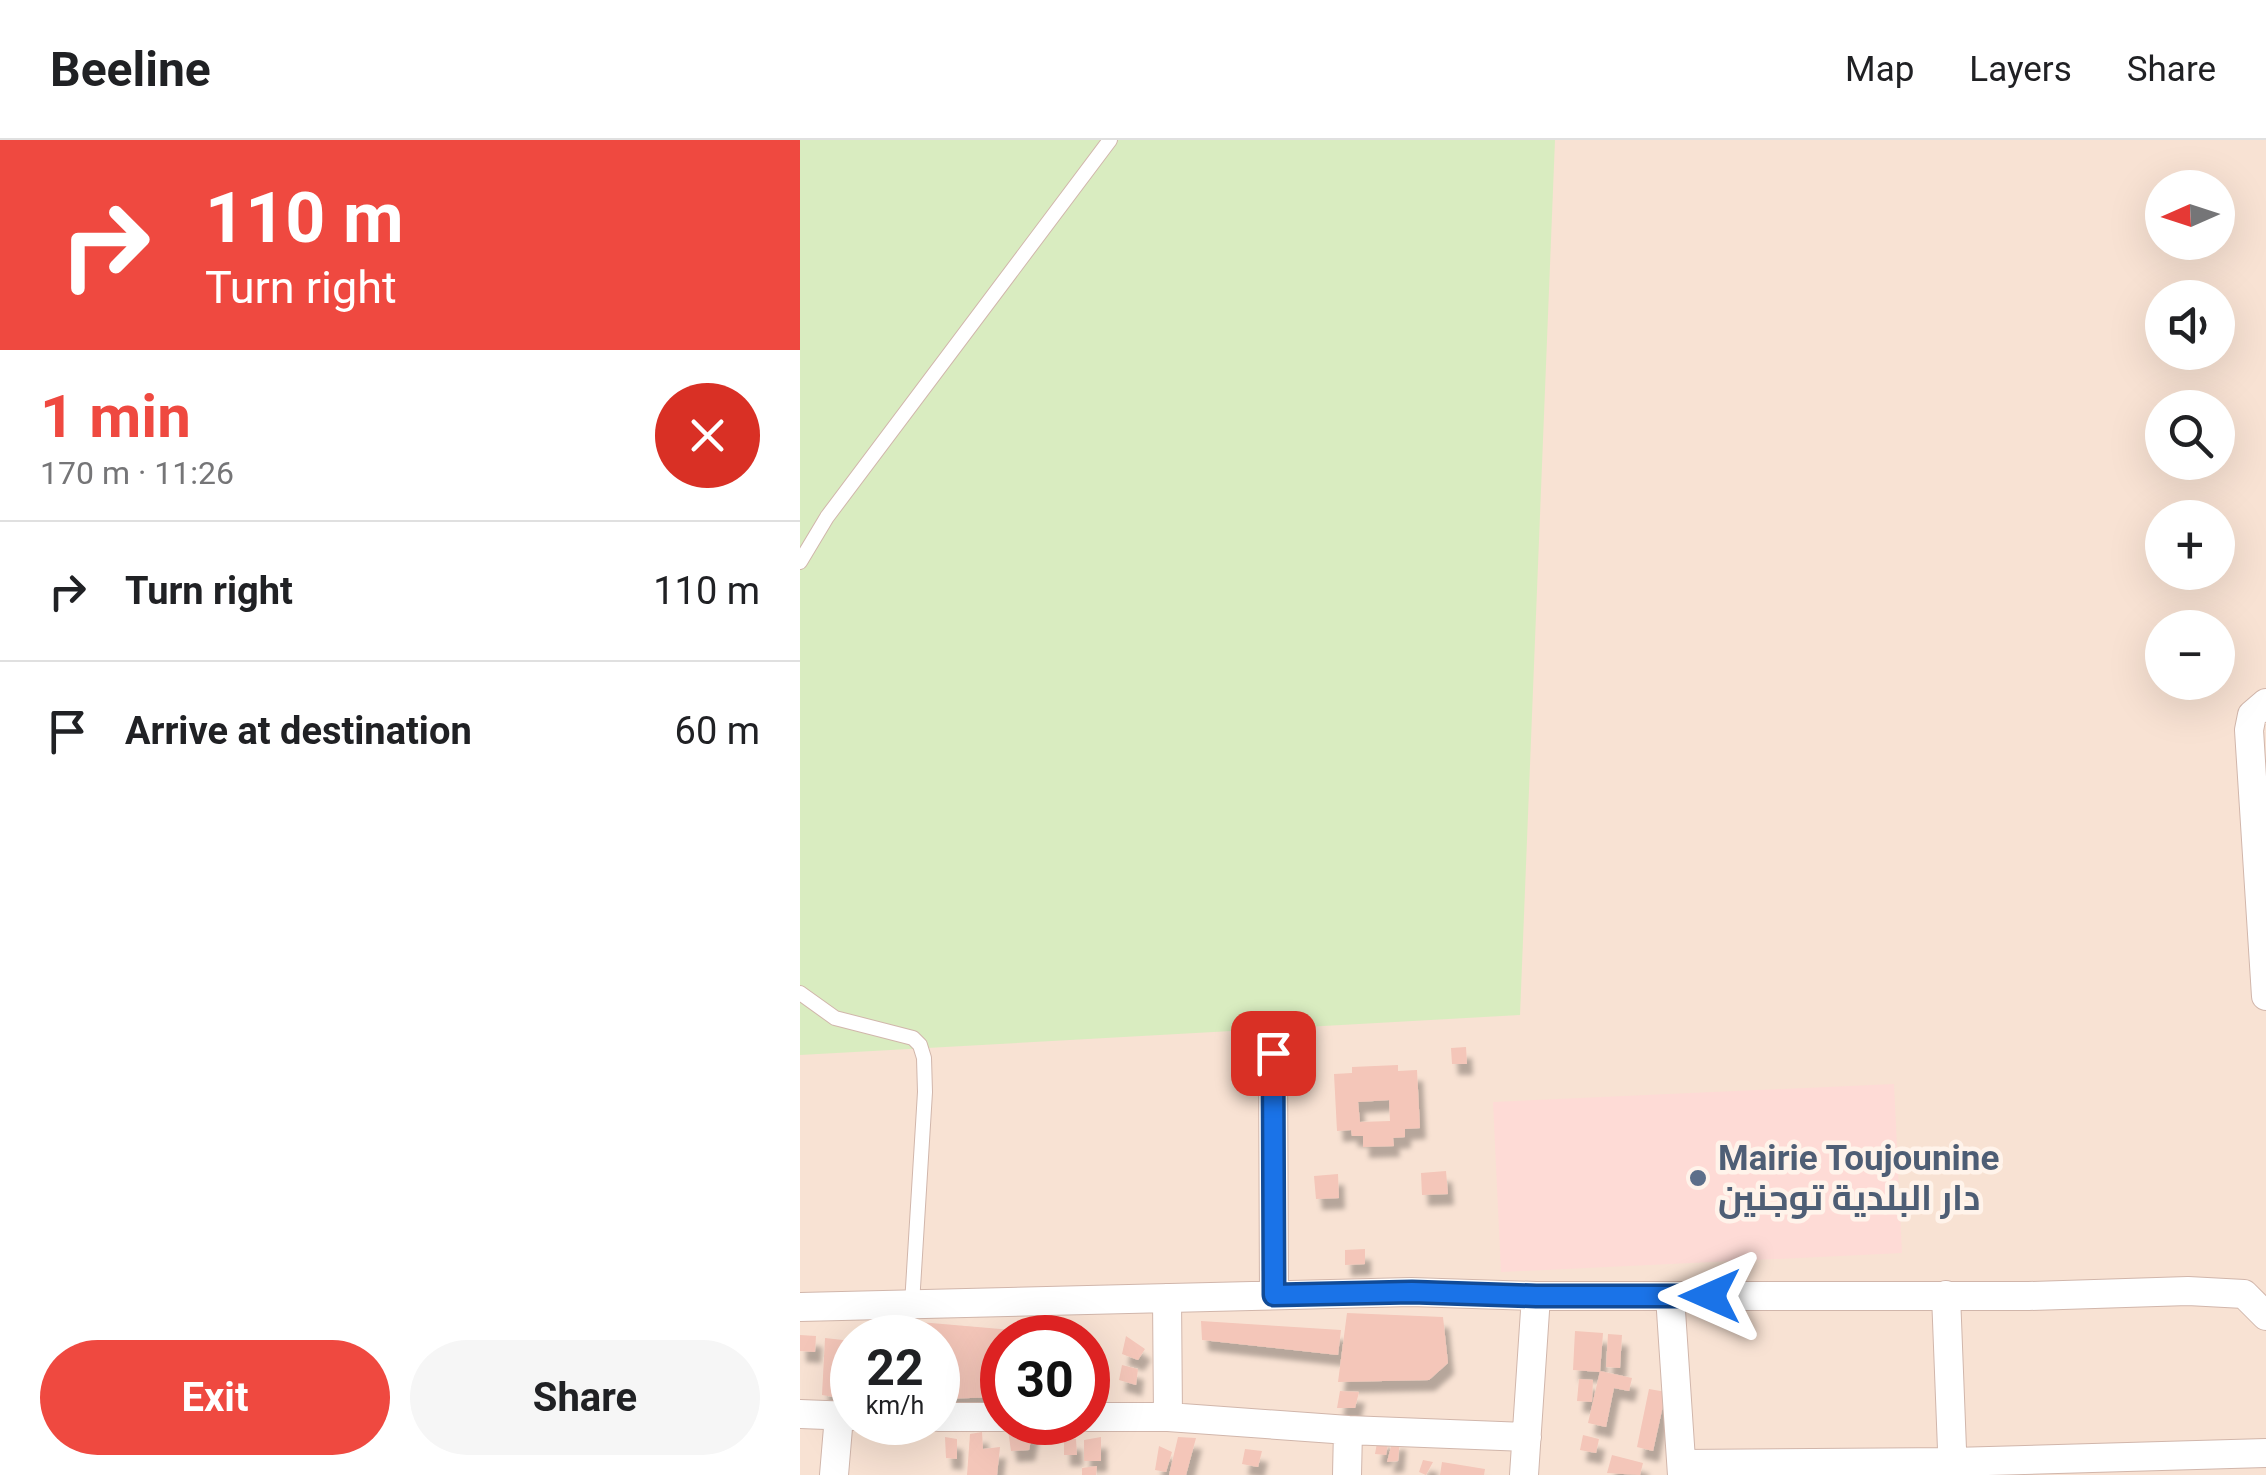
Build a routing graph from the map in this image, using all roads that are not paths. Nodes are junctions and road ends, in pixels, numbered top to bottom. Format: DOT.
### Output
graph roads {
  1 [pos="1110,140"];
  2 [pos="800,562"];
  3 [pos="2266,703"];
  4 [pos="800,993"];
  5 [pos="2266,996"];
  6 [pos="1273,1053"];
  7 [pos="2255,1290"];
  8 [pos="1274,1295"];
  9 [pos="1946,1295"];
  10 [pos="1536,1296"];
  11 [pos="1670,1296"];
  12 [pos="1168,1298"];
  13 [pos="912,1304"];
  14 [pos="800,1307"];
  15 [pos="2266,1316"];
  16 [pos="800,1414"];
  17 [pos="830,1415"];
  18 [pos="1110,1417"];
  19 [pos="1168,1417"];
  20 [pos="1348,1430"];
  21 [pos="1527,1436"];
  22 [pos="840,1445"];
  23 [pos="2266,1452"];
  24 [pos="1953,1469"];
  25 [pos="1682,1470"];
  26 [pos="834,1475"];
  27 [pos="1347,1475"];
  28 [pos="1524,1475"];
  1 -- 2 [label="lane"];
  3 -- 5 [label="street"];
  4 -- 13 [label="lane"];
  6 -- 8 [label="street"];
  7 -- 9 [label="street"];
  7 -- 15 [label="street"];
  8 -- 10 [label="street"];
  8 -- 12 [label="street"];
  9 -- 11 [label="street"];
  9 -- 24 [label="street"];
  10 -- 11 [label="street"];
  10 -- 21 [label="street"];
  11 -- 25 [label="street"];
  12 -- 13 [label="street"];
  12 -- 19 [label="street"];
  13 -- 14 [label="street"];
  16 -- 17 [label="street"];
  18 -- 19 [label="street"];
  19 -- 20 [label="street"];
  20 -- 21 [label="street"];
  20 -- 27 [label="street"];
  21 -- 28 [label="street"];
  22 -- 26 [label="street"];
  23 -- 24 [label="street"];
  24 -- 25 [label="street"];
}
